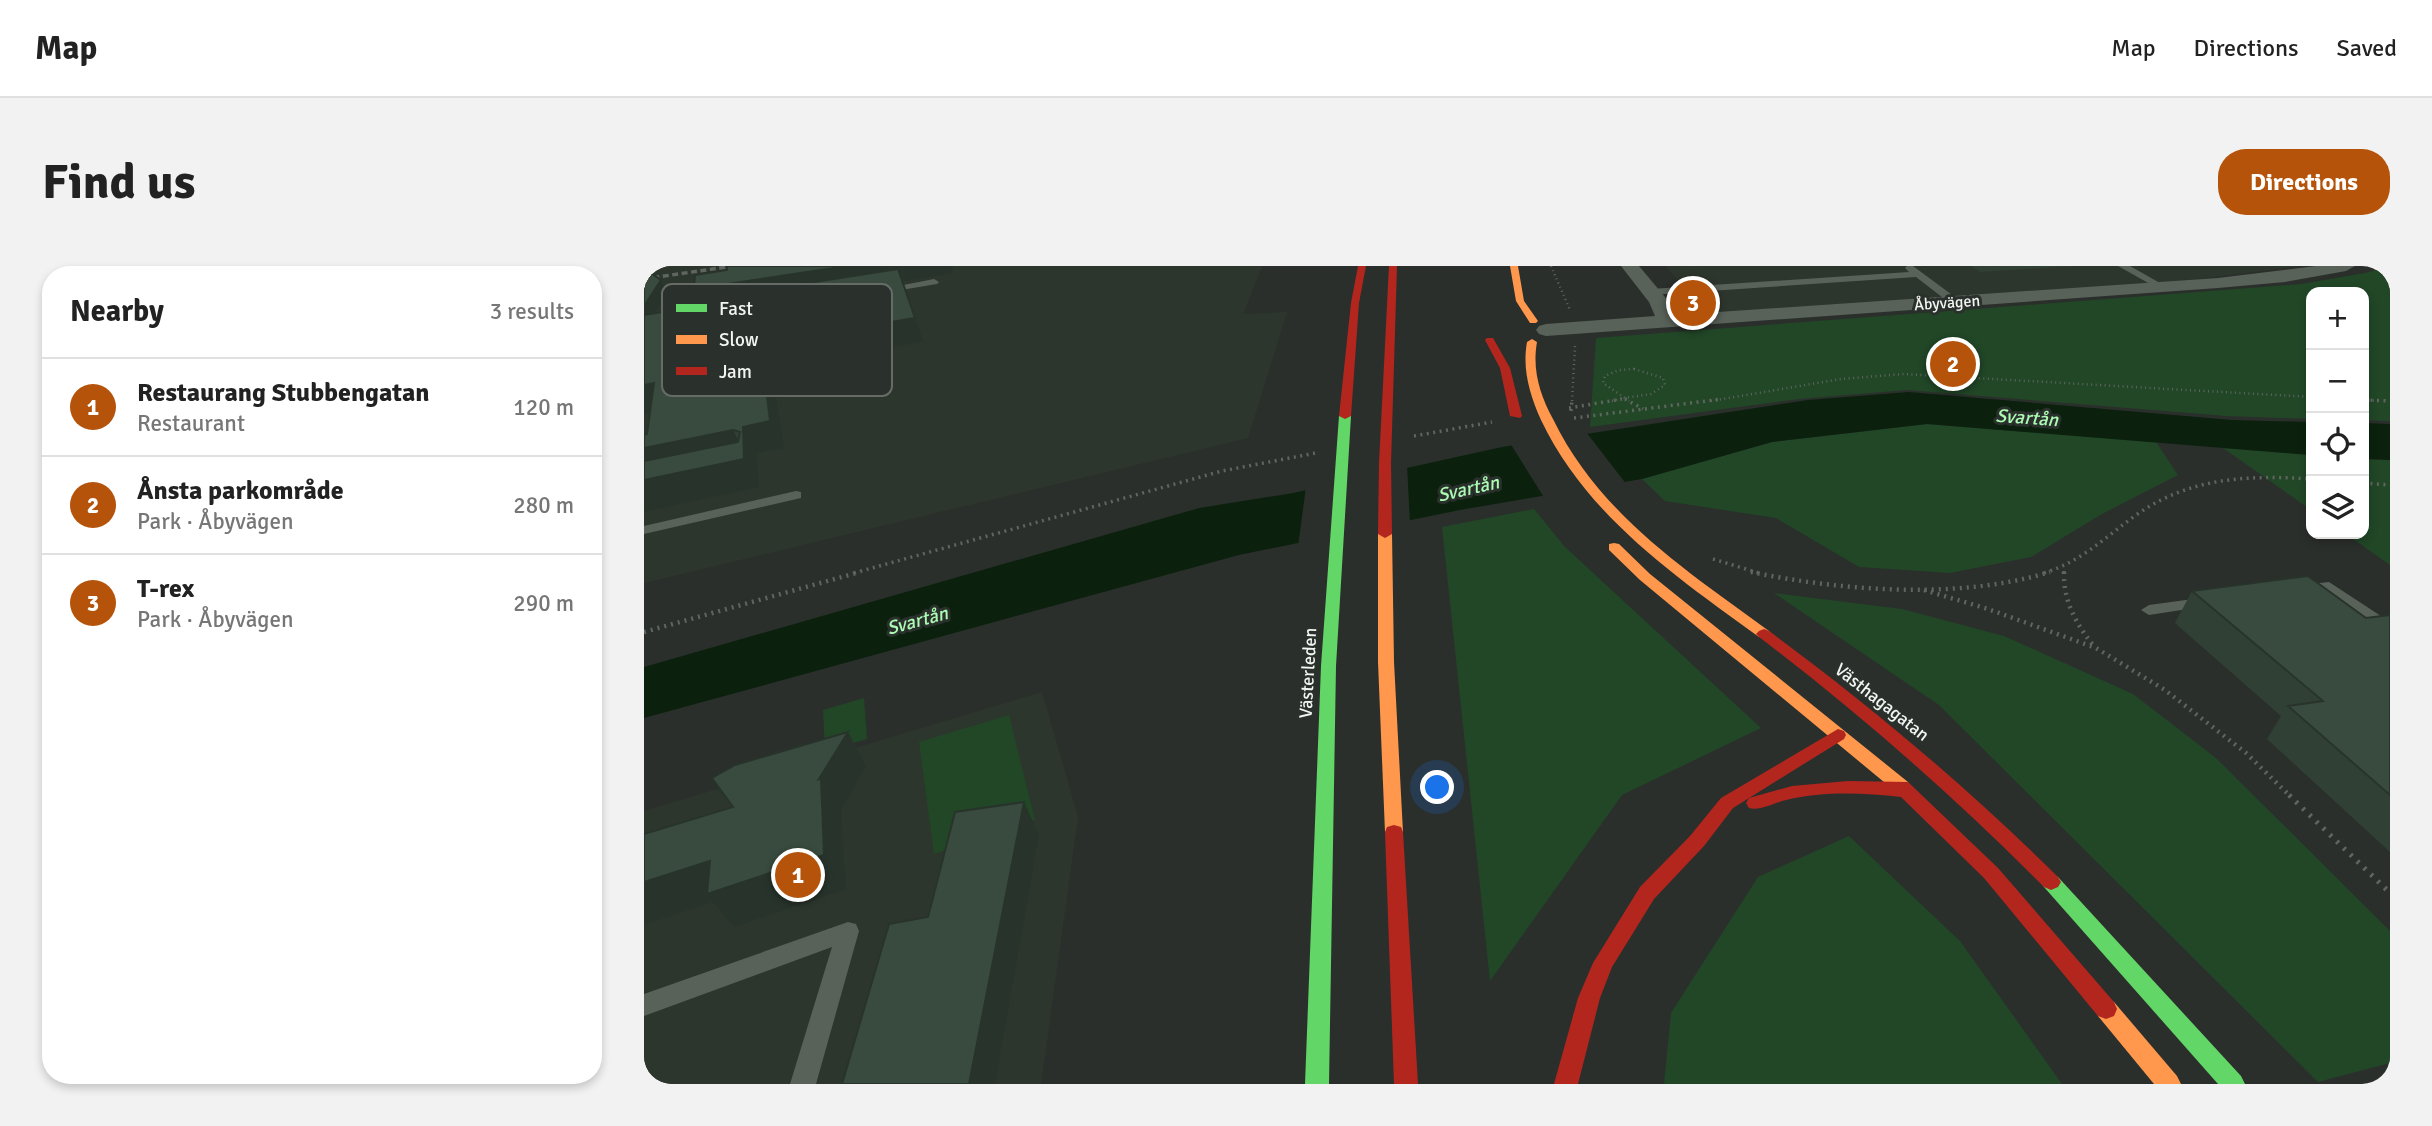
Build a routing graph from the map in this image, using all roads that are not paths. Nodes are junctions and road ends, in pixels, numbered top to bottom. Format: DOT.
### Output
graph roads {
  1 [pos="1347,266"];
  2 [pos="1362,266"];
  3 [pos="1393,266"];
  4 [pos="1514,266"];
  5 [pos="1630,266"];
  6 [pos="1907,266"];
  7 [pos="2123,266"];
  8 [pos="2346,266"];
  9 [pos="1918,274"];
  10 [pos="934,282"];
  11 [pos="2162,288"];
  12 [pos="892,289"];
  13 [pos="1651,292"];
  14 [pos="1955,302"];
  15 [pos="1355,303"];
  16 [pos="1512,318"];
  17 [pos="1667,322"];
  18 [pos="1527,338"];
  19 [pos="1524,436"];
  20 [pos="796,495"];
  21 [pos="644,530"];
  22 [pos="1599,533"];
  23 [pos="2288,592"];
  24 [pos="2219,601"];
  25 [pos="2149,610"];
  26 [pos="2390,630"];
  27 [pos="1845,696"];
  28 [pos="1838,735"];
  29 [pos="1906,791"];
  30 [pos="1714,821"];
  31 [pos="644,1005"];
  32 [pos="803,1084"];
  33 [pos="1317,1084"];
  34 [pos="1406,1084"];
  35 [pos="1566,1084"];
  36 [pos="2169,1084"];
  37 [pos="2232,1084"];
  1 -- 15 [label="main road"];
  2 -- 15 [label="main road, Västerleden"];
  3 -- 34 [label="main road"];
  4 -- 18 [label="main road, Västhagagatan"];
  5 -- 13 [label="street"];
  6 -- 9 [label="lane"];
  7 -- 11 [label="lane"];
  8 -- 11 [label="street, Åbyvägen"];
  9 -- 13 [label="lane"];
  9 -- 14 [label="lane"];
  10 -- 12 [label="lane"];
  11 -- 14 [label="street, Åbyvägen"];
  13 -- 17 [label="street"];
  14 -- 17 [label="street, Åbyvägen"];
  15 -- 33 [label="main road, Västerleden"];
  16 -- 18 [label="main road"];
  17 -- 18 [label="street, Åbyvägen"];
  18 -- 19 [label="main road"];
  18 -- 27 [label="main road, Västhagagatan"];
  20 -- 21 [label="lane"];
  22 -- 28 [label="main road"];
  23 -- 26 [label="lane"];
  24 -- 25 [label="lane"];
  27 -- 28 [label="main road"];
  27 -- 37 [label="main road, Västhagagatan"];
  28 -- 29 [label="main road"];
  28 -- 30 [label="main road"];
  29 -- 30 [label="main road"];
  29 -- 36 [label="main road"];
  30 -- 35 [label="main road"];
  31 -- 32 [label="lane"];
}
